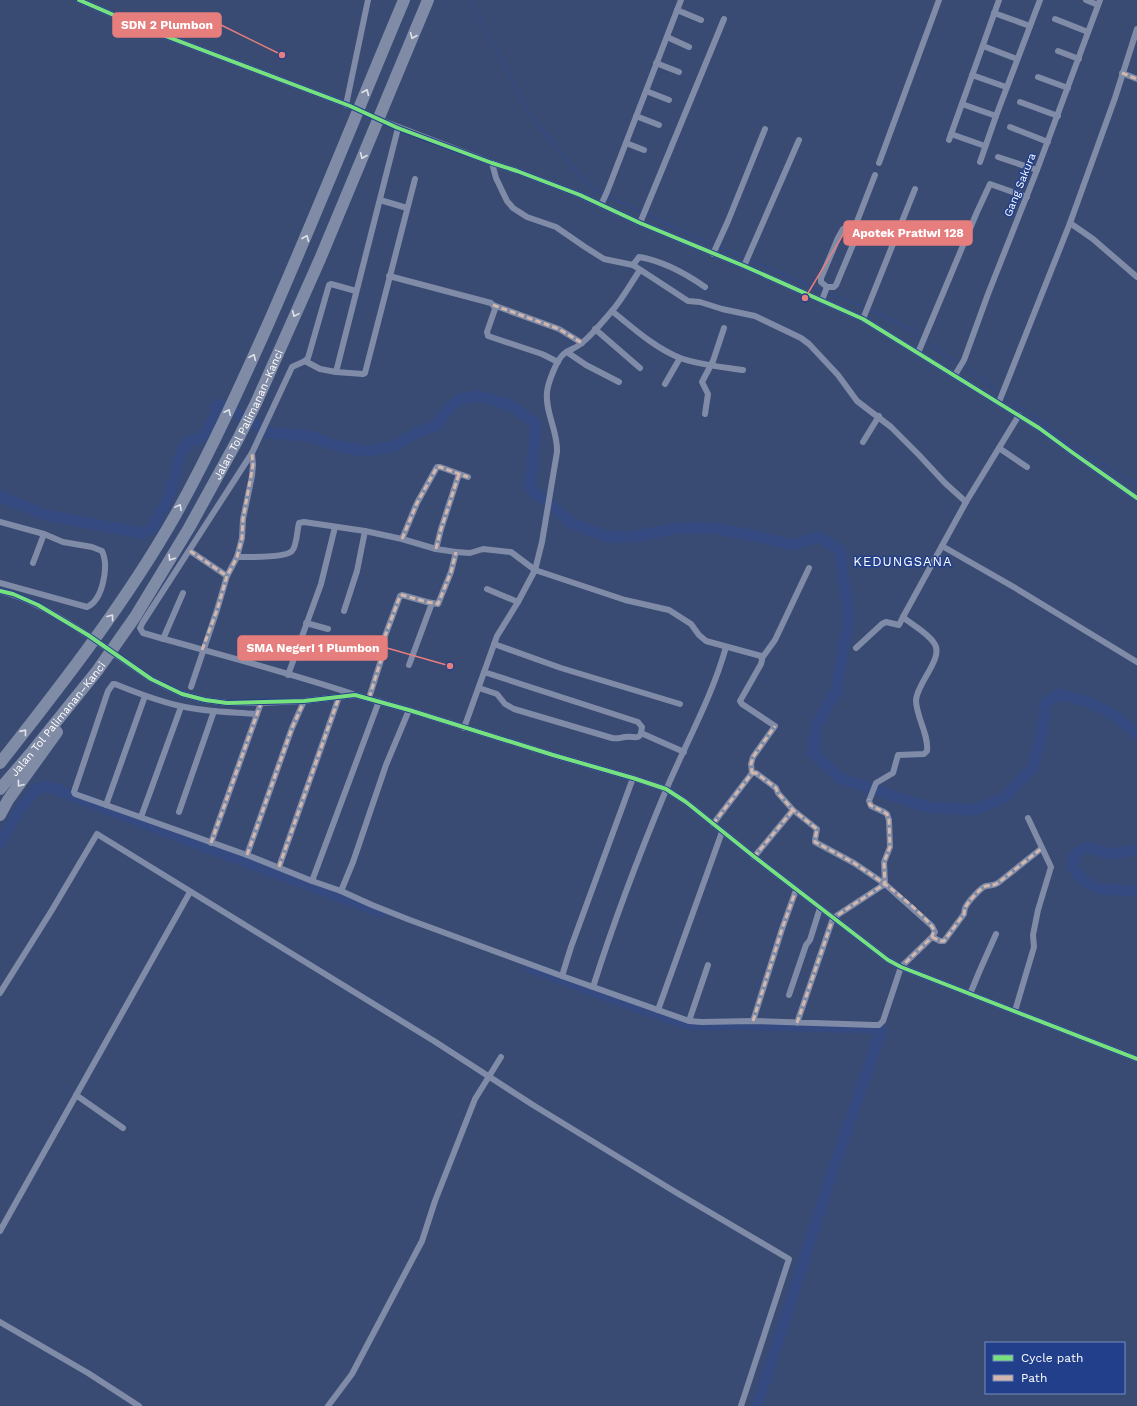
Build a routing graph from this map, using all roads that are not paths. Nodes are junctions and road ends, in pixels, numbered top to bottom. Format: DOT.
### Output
graph roads {
  1 [pos="79,0"];
  2 [pos="368,0"];
  3 [pos="404,0"];
  4 [pos="428,0"];
  5 [pos="681,0"];
  6 [pos="939,0"];
  7 [pos="999,0"];
  8 [pos="1040,0"];
  9 [pos="1086,0"];
  10 [pos="1099,2"];
  11 [pos="677,10"];
  12 [pos="994,13"];
  13 [pos="724,19"];
  14 [pos="1055,19"];
  15 [pos="701,20"];
  16 [pos="1030,26"];
  17 [pos="1137,28"];
  18 [pos="1088,32"];
  19 [pos="667,37"];
  20 [pos="983,46"];
  21 [pos="689,47"];
  22 [pos="1058,51"];
  23 [pos="1017,59"];
  24 [pos="1078,59"];
  25 [pos="656,63"];
  26 [pos="679,72"];
  27 [pos="1122,73"];
  28 [pos="972,75"];
  29 [pos="1038,77"];
  30 [pos="1137,80"];
  31 [pos="1006,88"];
  32 [pos="1068,88"];
  33 [pos="646,91"];
  34 [pos="669,100"];
  35 [pos="1020,102"];
  36 [pos="962,104"];
  37 [pos="636,116"];
  38 [pos="996,116"];
  39 [pos="1058,116"];
  40 [pos="383,121"];
  41 [pos="659,125"];
  42 [pos="1010,127"];
  43 [pos="398,128"];
  44 [pos="765,129"];
  45 [pos="799,140"];
  46 [pos="1048,142"];
  47 [pos="626,143"];
  48 [pos="985,146"];
  49 [pos="644,150"];
  50 [pos="998,156"];
  51 [pos="980,162"];
  52 [pos="879,163"];
  53 [pos="492,164"];
  54 [pos="1037,170"];
  55 [pos="875,175"];
  56 [pos="416,179"];
  57 [pos="915,189"];
  58 [pos="1027,197"];
  59 [pos="380,200"];
  60 [pos="602,203"];
  61 [pos="407,208"];
  62 [pos="641,221"];
  63 [pos="1070,223"];
  64 [pos="856,224"];
  65 [pos="715,248"];
  66 [pos="744,263"];
  67 [pos="634,265"];
  68 [pos="640,270"];
  69 [pos="389,276"];
  70 [pos="1137,277"];
  71 [pos="288,279"];
  72 [pos="307,287"];
  73 [pos="706,287"];
  74 [pos="356,291"];
  75 [pos="824,293"];
  76 [pos="493,304"];
  77 [pos="612,311"];
  78 [pos="863,319"];
  79 [pos="724,328"];
  80 [pos="595,329"];
  81 [pos="582,343"];
  82 [pos="567,352"];
  83 [pos="918,352"];
  84 [pos="680,358"];
  85 [pos="305,361"];
  86 [pos="558,362"];
  87 [pos="711,365"];
  88 [pos="640,368"];
  89 [pos="744,370"];
  90 [pos="336,372"];
  91 [pos="957,372"];
  92 [pos="619,382"];
  93 [pos="665,384"];
  94 [pos="1001,398"];
  95 [pos="705,414"];
  96 [pos="879,416"];
  97 [pos="1019,416"];
  98 [pos="863,442"];
  99 [pos="1000,448"];
  100 [pos="252,453"];
  101 [pos="1027,467"];
  102 [pos="459,474"];
  103 [pos="468,477"];
  104 [pos="1137,498"];
  105 [pos="966,502"];
  106 [pos="0,522"];
  107 [pos="334,527"];
  108 [pos="365,531"];
  109 [pos="44,534"];
  110 [pos="402,539"];
  111 [pos="942,546"];
  112 [pos="436,549"];
  113 [pos="190,551"];
  114 [pos="456,552"];
  115 [pos="237,557"];
  116 [pos="33,563"];
  117 [pos="809,568"];
  118 [pos="535,570"];
  119 [pos="227,576"];
  120 [pos="0,583"];
  121 [pos="487,589"];
  122 [pos="0,591"];
  123 [pos="183,593"];
  124 [pos="518,602"];
  125 [pos="432,604"];
  126 [pos="344,610"];
  127 [pos="903,617"];
  128 [pos="306,623"];
  129 [pos="328,629"];
  130 [pos="163,639"];
  131 [pos="494,644"];
  132 [pos="726,647"];
  133 [pos="856,648"];
  134 [pos="202,650"];
  135 [pos="762,658"];
  136 [pos="1137,662"];
  137 [pos="410,665"];
  138 [pos="97,671"];
  139 [pos="484,672"];
  140 [pos="288,675"];
  141 [pos="191,687"];
  142 [pos="478,688"];
  143 [pos="355,695"];
  144 [pos="145,696"];
  145 [pos="339,697"];
  146 [pos="369,698"];
  147 [pos="304,701"];
  148 [pos="379,701"];
  149 [pos="261,703"];
  150 [pos="680,704"];
  151 [pos="181,707"];
  152 [pos="409,710"];
  153 [pos="214,712"];
  154 [pos="257,714"];
  155 [pos="464,728"];
  156 [pos="641,733"];
  157 [pos="684,752"];
  158 [pos="0,763"];
  159 [pos="752,773"];
  160 [pos="633,778"];
  161 [pos="0,789"];
  162 [pos="666,789"];
  163 [pos="4,804"];
  164 [pos="106,805"];
  165 [pos="793,810"];
  166 [pos="179,812"];
  167 [pos="0,815"];
  168 [pos="142,817"];
  169 [pos="1028,818"];
  170 [pos="713,824"];
  171 [pos="722,832"];
  172 [pos="212,843"];
  173 [pos="1042,848"];
  174 [pos="247,855"];
  175 [pos="754,857"];
  176 [pos="279,867"];
  177 [pos="312,881"];
  178 [pos="884,884"];
  179 [pos="796,890"];
  180 [pos="341,891"];
  181 [pos="190,892"];
  182 [pos="820,908"];
  183 [pos="833,918"];
  184 [pos="996,934"];
  185 [pos="932,937"];
  186 [pos="708,965"];
  187 [pos="901,966"];
  188 [pos="562,976"];
  189 [pos="592,987"];
  190 [pos="0,993"];
  191 [pos="970,994"];
  192 [pos="789,995"];
  193 [pos="658,1010"];
  194 [pos="1015,1011"];
  195 [pos="689,1021"];
  196 [pos="753,1021"];
  197 [pos="797,1023"];
  198 [pos="501,1057"];
  199 [pos="1137,1059"];
  200 [pos="489,1077"];
  201 [pos="76,1096"];
  202 [pos="123,1128"];
  203 [pos="0,1231"];
  204 [pos="0,1322"];
  205 [pos="139,1406"];
  206 [pos="328,1406"];
  207 [pos="741,1406"];
  1 -- 2 [label="street"];
  71 -- 3 [label="highway, Jalan Tol Palimanan–Kanci, one-way"];
  4 -- 72 [label="highway, Jalan Tol Palimanan–Kanci, one-way"];
  5 -- 11 [label="street"];
  6 -- 52 [label="street"];
  7 -- 12 [label="street"];
  8 -- 16 [label="street"];
  9 -- 10 [label="street"];
  10 -- 18 [label="street, Gang Sakura"];
  11 -- 15 [label="street"];
  11 -- 19 [label="street"];
  12 -- 16 [label="street"];
  12 -- 20 [label="street"];
  13 -- 62 [label="street"];
  14 -- 18 [label="street"];
  16 -- 23 [label="street"];
  17 -- 27 [label="street"];
  18 -- 24 [label="street, Gang Sakura"];
  19 -- 21 [label="street"];
  19 -- 25 [label="street"];
  20 -- 23 [label="street"];
  20 -- 28 [label="street"];
  22 -- 24 [label="street"];
  23 -- 31 [label="street"];
  24 -- 32 [label="street, Gang Sakura"];
  25 -- 26 [label="street"];
  25 -- 33 [label="street"];
  27 -- 30 [label="street"];
  27 -- 63 [label="street"];
  28 -- 31 [label="street"];
  28 -- 36 [label="street"];
  29 -- 32 [label="street"];
  31 -- 38 [label="street"];
  32 -- 39 [label="street, Gang Sakura"];
  33 -- 34 [label="street"];
  33 -- 37 [label="street"];
  35 -- 39 [label="street"];
  36 -- 38 [label="street"];
  36 -- 48 [label="street"];
  37 -- 41 [label="street"];
  37 -- 47 [label="street"];
  38 -- 48 [label="street"];
  39 -- 46 [label="street, Gang Sakura"];
  40 -- 43 [label="street"];
  42 -- 46 [label="street"];
  43 -- 53 [label="street"];
  43 -- 59 [label="street"];
  44 -- 65 [label="street"];
  45 -- 66 [label="street"];
  46 -- 54 [label="street, Gang Sakura"];
  47 -- 49 [label="street"];
  47 -- 60 [label="street"];
  48 -- 51 [label="street"];
  50 -- 54 [label="street"];
  53 -- 60 [label="street"];
  53 -- 67 [label="street"];
  54 -- 58 [label="street, Gang Sakura"];
  55 -- 64 [label="street"];
  56 -- 61 [label="street"];
  57 -- 78 [label="street"];
  58 -- 83 [label="street"];
  58 -- 91 [label="street, Gang Sakura"];
  59 -- 61 [label="street"];
  59 -- 74 [label="street"];
  60 -- 62 [label="street"];
  61 -- 69 [label="street"];
  62 -- 65 [label="street"];
  63 -- 70 [label="street"];
  63 -- 94 [label="street"];
  64 -- 75 [label="street"];
  64 -- 75 [label="street"];
  65 -- 66 [label="street"];
  66 -- 75 [label="street"];
  67 -- 68 [label="street"];
  67 -- 73 [label="street"];
  68 -- 77 [label="street"];
  68 -- 96 [label="street"];
  69 -- 76 [label="street"];
  69 -- 90 [label="street"];
  71 -- 72 [label="highway"];
  158 -- 71 [label="highway, Jalan Tol Palimanan–Kanci, one-way"];
  72 -- 138 [label="highway, Jalan Tol Palimanan–Kanci, one-way"];
  74 -- 85 [label="street"];
  74 -- 90 [label="street"];
  75 -- 78 [label="street"];
  76 -- 81 [label="street"];
  76 -- 86 [label="street"];
  77 -- 80 [label="street"];
  77 -- 84 [label="street"];
  78 -- 83 [label="street"];
  79 -- 87 [label="street"];
  80 -- 81 [label="street"];
  80 -- 88 [label="street"];
  81 -- 82 [label="street"];
  82 -- 86 [label="street"];
  82 -- 92 [label="street"];
  83 -- 91 [label="street"];
  84 -- 87 [label="street"];
  84 -- 93 [label="street"];
  85 -- 90 [label="street"];
  85 -- 100 [label="street"];
  86 -- 118 [label="street"];
  87 -- 89 [label="street"];
  87 -- 95 [label="street"];
  91 -- 94 [label="street"];
  94 -- 97 [label="street"];
  96 -- 98 [label="street"];
  96 -- 105 [label="street"];
  97 -- 99 [label="street"];
  97 -- 104 [label="street"];
  99 -- 101 [label="street"];
  99 -- 105 [label="street"];
  100 -- 113 [label="street"];
  100 -- 115 [label="street"];
  102 -- 103 [label="street"];
  102 -- 110 [label="street"];
  102 -- 112 [label="street"];
  105 -- 111 [label="street"];
  106 -- 109 [label="street"];
  107 -- 108 [label="street"];
  107 -- 115 [label="street"];
  107 -- 128 [label="street"];
  108 -- 110 [label="street"];
  108 -- 126 [label="street"];
  109 -- 116 [label="street"];
  109 -- 120 [label="street"];
  110 -- 112 [label="street"];
  111 -- 127 [label="street"];
  111 -- 136 [label="street"];
  112 -- 114 [label="street"];
  113 -- 119 [label="street"];
  113 -- 130 [label="street"];
  114 -- 118 [label="street"];
  114 -- 125 [label="street"];
  115 -- 119 [label="street"];
  117 -- 135 [label="street"];
  118 -- 124 [label="street"];
  118 -- 132 [label="street"];
  119 -- 134 [label="street"];
  121 -- 124 [label="street"];
  122 -- 149 [label="street, bridge"];
  123 -- 130 [label="street"];
  124 -- 131 [label="street"];
  125 -- 137 [label="street"];
  125 -- 146 [label="street"];
  127 -- 133 [label="street"];
  127 -- 178 [label="street"];
  128 -- 129 [label="street"];
  128 -- 140 [label="street"];
  130 -- 134 [label="street"];
  131 -- 139 [label="street"];
  131 -- 150 [label="street"];
  132 -- 135 [label="street"];
  132 -- 157 [label="street"];
  134 -- 140 [label="street"];
  134 -- 141 [label="street"];
  135 -- 159 [label="street"];
  138 -- 161 [label="highway, Jalan Tol Palimanan–Kanci"];
  138 -- 163 [label="highway, one-way"];
  139 -- 142 [label="street"];
  139 -- 156 [label="street"];
  140 -- 143 [label="street"];
  142 -- 155 [label="street"];
  142 -- 156 [label="street"];
  143 -- 145 [label="street"];
  143 -- 146 [label="street"];
  144 -- 151 [label="street"];
  144 -- 164 [label="street"];
  144 -- 164 [label="street"];
  145 -- 147 [label="street"];
  145 -- 176 [label="street"];
  146 -- 148 [label="street"];
  147 -- 149 [label="street"];
  147 -- 174 [label="street"];
  148 -- 152 [label="street"];
  148 -- 177 [label="street"];
  149 -- 154 [label="street"];
  151 -- 153 [label="street"];
  151 -- 168 [label="street"];
  152 -- 155 [label="street"];
  152 -- 180 [label="street"];
  153 -- 154 [label="street"];
  153 -- 166 [label="street"];
  154 -- 172 [label="street"];
  155 -- 160 [label="street"];
  156 -- 157 [label="street"];
  157 -- 162 [label="street"];
  159 -- 165 [label="street"];
  159 -- 170 [label="street"];
  160 -- 162 [label="street"];
  160 -- 188 [label="street"];
  162 -- 170 [label="street"];
  162 -- 189 [label="street"];
  163 -- 167 [label="highway"];
  164 -- 168 [label="street"];
  165 -- 175 [label="street"];
  165 -- 178 [label="street"];
  168 -- 172 [label="street"];
  169 -- 173 [label="street"];
  170 -- 171 [label="street"];
  171 -- 175 [label="street"];
  171 -- 193 [label="street"];
  172 -- 174 [label="street"];
  173 -- 185 [label="street"];
  173 -- 194 [label="street"];
  174 -- 176 [label="street"];
  175 -- 179 [label="street"];
  176 -- 177 [label="street"];
  177 -- 180 [label="street"];
  178 -- 183 [label="street"];
  178 -- 185 [label="street"];
  179 -- 182 [label="street"];
  179 -- 196 [label="street"];
  180 -- 188 [label="street"];
  181 -- 190 [label="street"];
  181 -- 200 [label="street"];
  181 -- 201 [label="street"];
  182 -- 183 [label="street"];
  182 -- 192 [label="street"];
  183 -- 187 [label="street"];
  183 -- 197 [label="street"];
  184 -- 191 [label="street"];
  185 -- 187 [label="street"];
  186 -- 195 [label="street"];
  187 -- 191 [label="street"];
  187 -- 197 [label="street"];
  188 -- 189 [label="street"];
  189 -- 193 [label="street"];
  191 -- 194 [label="street"];
  193 -- 195 [label="street"];
  194 -- 199 [label="street"];
  195 -- 196 [label="street"];
  196 -- 197 [label="street"];
  198 -- 200 [label="street"];
  200 -- 206 [label="street"];
  200 -- 207 [label="street"];
  201 -- 202 [label="street"];
  201 -- 203 [label="street"];
  204 -- 205 [label="street"];
}
